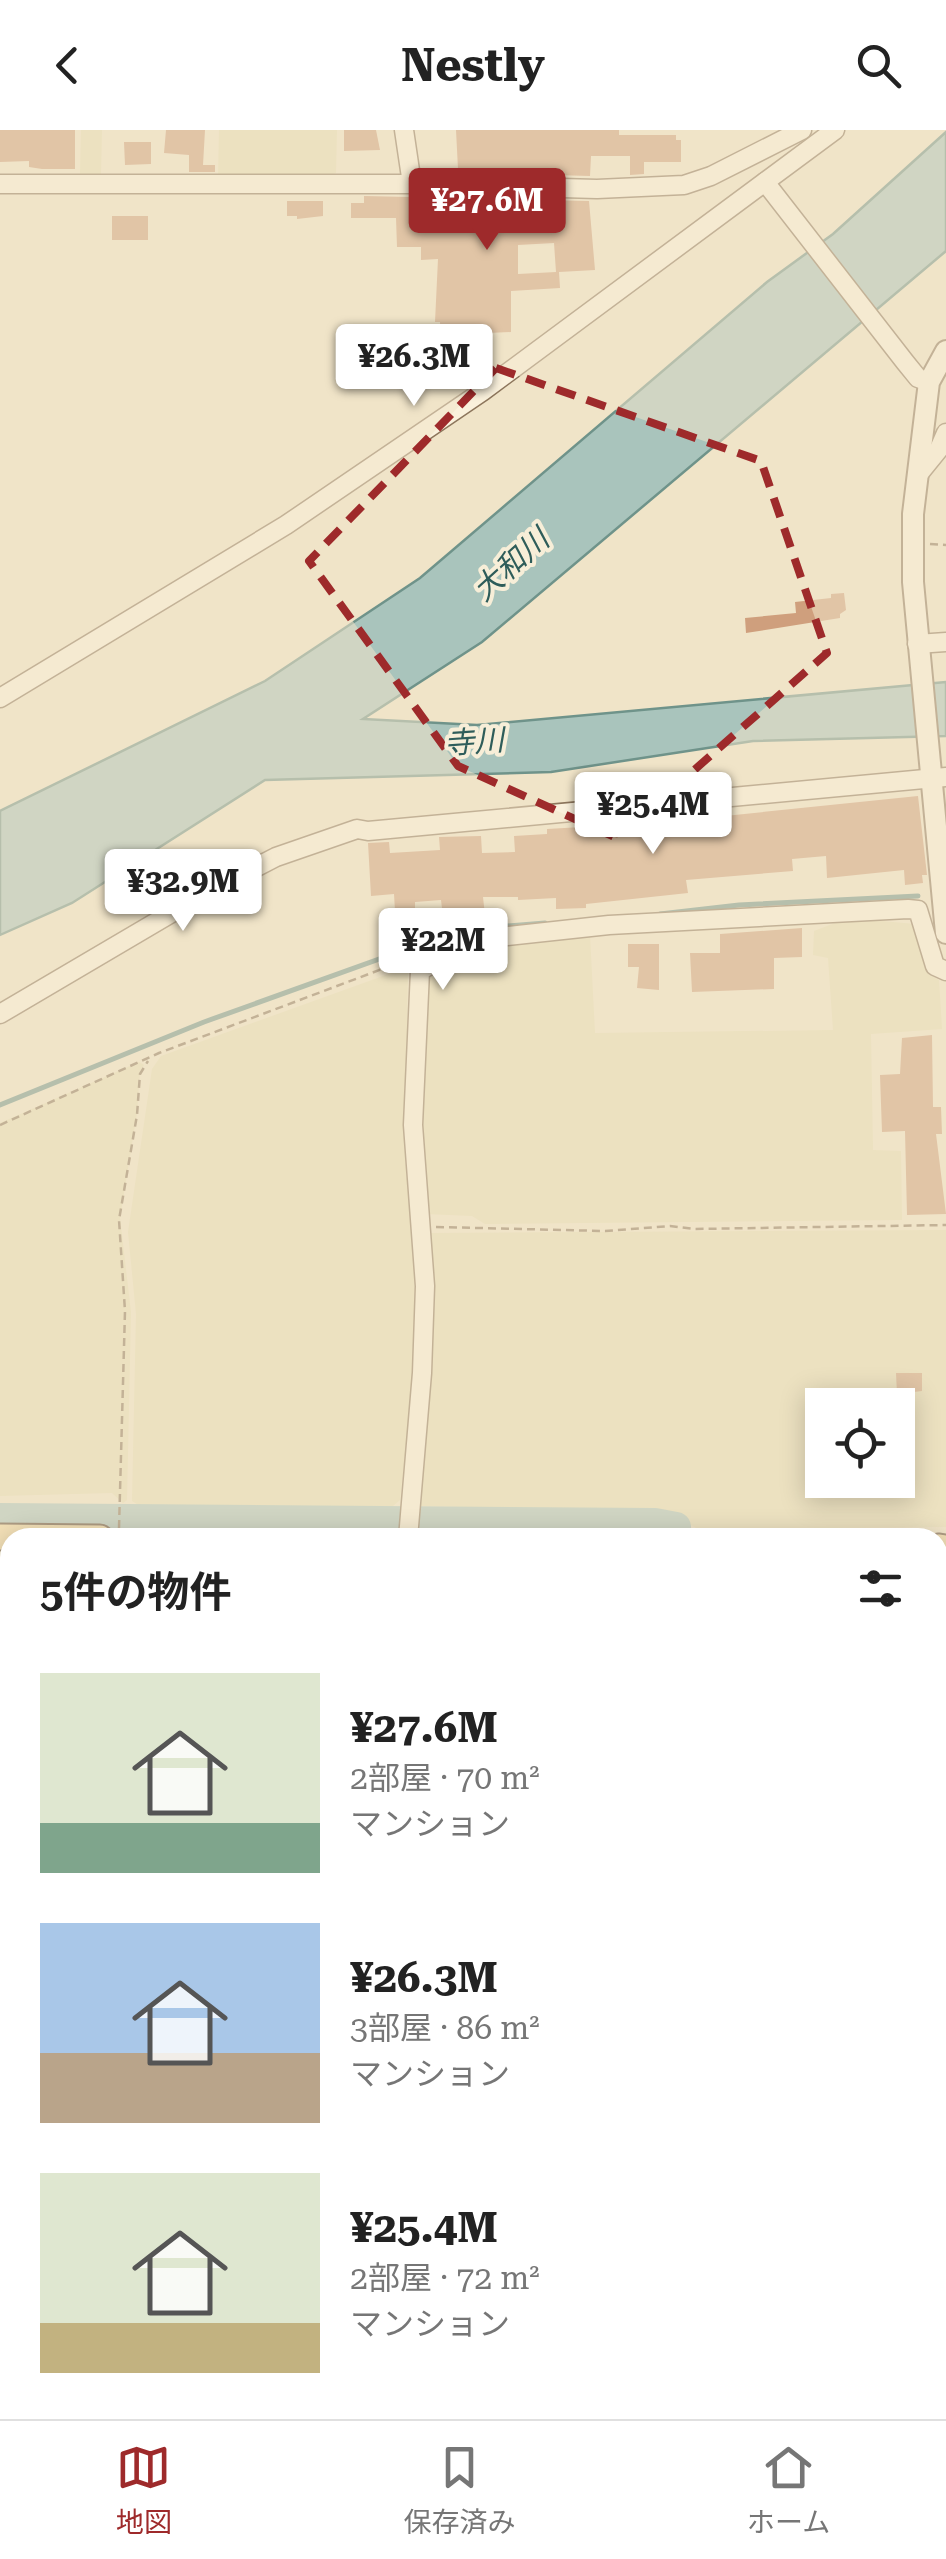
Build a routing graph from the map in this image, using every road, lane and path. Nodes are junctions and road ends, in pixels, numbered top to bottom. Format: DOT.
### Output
graph roads {
  1 [pos="404,130"];
  2 [pos="802,130"];
  3 [pos="835,130"];
  4 [pos="0,184"];
  5 [pos="412,184"];
  6 [pos="768,187"];
  7 [pos="946,351"];
  8 [pos="929,382"];
  9 [pos="946,433"];
  10 [pos="918,476"];
  11 [pos="946,642"];
  12 [pos="917,647"];
  13 [pos="0,698"];
  14 [pos="936,777"];
  15 [pos="946,934"];
  16 [pos="418,956"];
  17 [pos="946,971"];
  18 [pos="0,1014"];
  19 [pos="149,1060"];
  20 [pos="0,1125"];
  21 [pos="946,1224"];
  22 [pos="420,1230"];
  23 [pos="119,1528"];
  24 [pos="409,1528"];
  1 -- 5 [label="street"];
  2 -- 5 [label="street"];
  3 -- 6 [label="street"];
  4 -- 5 [label="street"];
  6 -- 8 [label="street"];
  6 -- 13 [label="street"];
  7 -- 8 [label="street"];
  8 -- 10 [label="street"];
  9 -- 10 [label="street"];
  10 -- 12 [label="street"];
  11 -- 12 [label="street"];
  12 -- 14 [label="street"];
  14 -- 15 [label="street"];
  14 -- 18 [label="street"];
  16 -- 19 [label="path"];
  17 -- 22 [label="street"];
  19 -- 20 [label="path"];
  19 -- 23 [label="path"];
  21 -- 22 [label="path"];
  22 -- 24 [label="street"];
}
